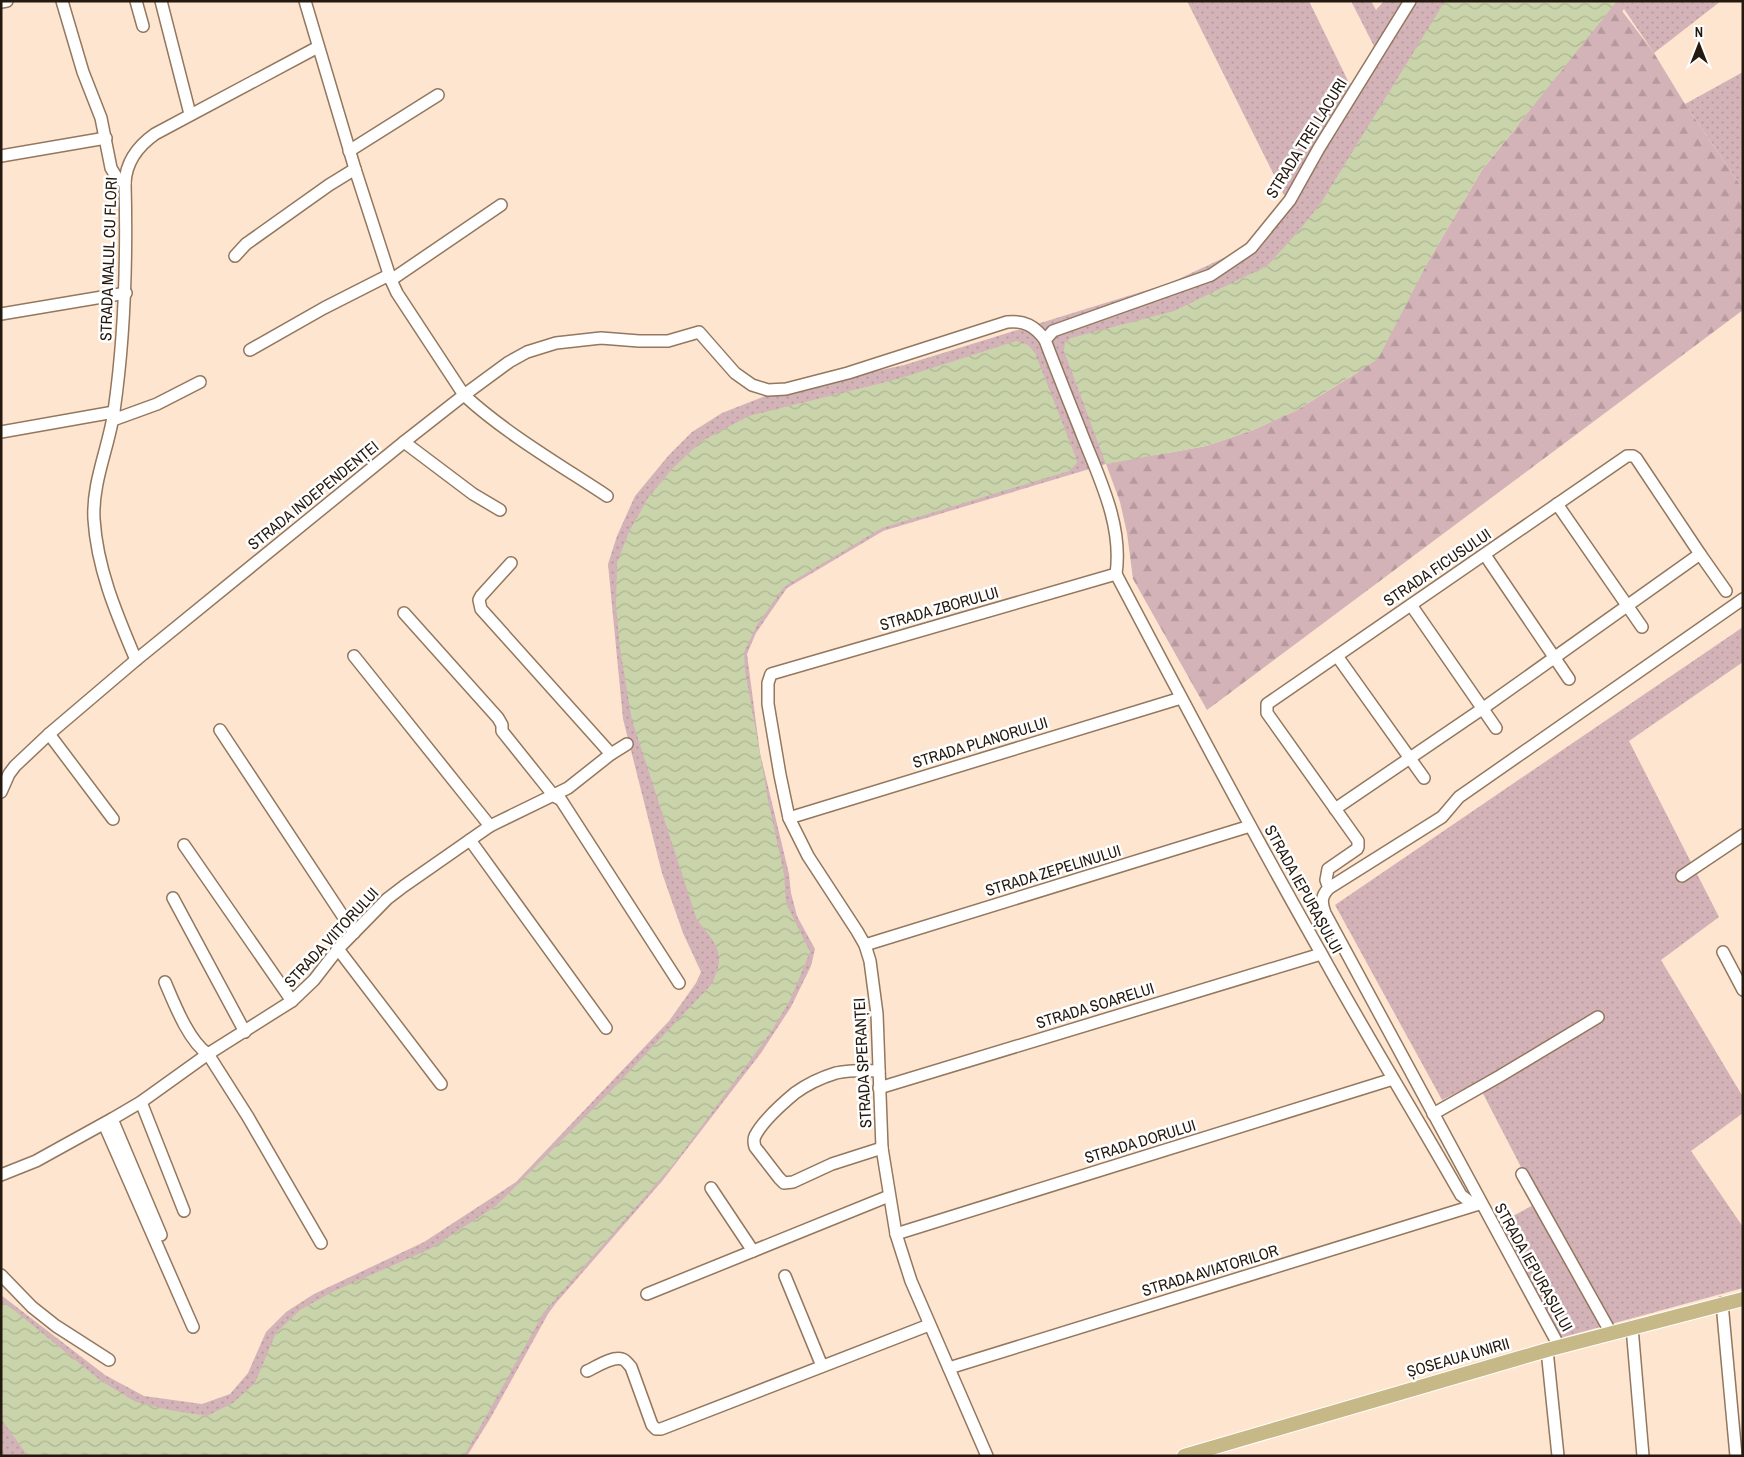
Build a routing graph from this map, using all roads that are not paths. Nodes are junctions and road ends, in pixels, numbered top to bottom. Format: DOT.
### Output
graph roads {
  1 [pos="7,1"];
  2 [pos="62,1"];
  3 [pos="136,1"];
  4 [pos="161,1"];
  5 [pos="304,1"];
  6 [pos="1410,1"];
  7 [pos="1,2"];
  8 [pos="143,26"];
  9 [pos="318,47"];
  10 [pos="438,95"];
  11 [pos="190,114"];
  12 [pos="106,138"];
  13 [pos="349,151"];
  14 [pos="1,156"];
  15 [pos="355,169"];
  16 [pos="125,183"];
  17 [pos="501,205"];
  18 [pos="235,256"];
  19 [pos="390,277"];
  20 [pos="126,292"];
  21 [pos="1,314"];
  22 [pos="1045,340"];
  23 [pos="250,350"];
  24 [pos="200,382"];
  25 [pos="464,395"];
  26 [pos="113,416"];
  27 [pos="1,432"];
  28 [pos="404,442"];
  29 [pos="607,496"];
  30 [pos="1557,504"];
  31 [pos="500,510"];
  32 [pos="1700,554"];
  33 [pos="1485,555"];
  34 [pos="511,563"];
  35 [pos="1116,574"];
  36 [pos="1726,591"];
  37 [pos="1743,599"];
  38 [pos="1628,604"];
  39 [pos="1411,605"];
  40 [pos="404,613"];
  41 [pos="1642,627"];
  42 [pos="354,656"];
  43 [pos="1337,656"];
  44 [pos="1554,658"];
  45 [pos="136,660"];
  46 [pos="771,674"];
  47 [pos="1569,679"];
  48 [pos="1181,698"];
  49 [pos="1482,709"];
  50 [pos="1496,728"];
  51 [pos="220,730"];
  52 [pos="49,734"];
  53 [pos="627,744"];
  54 [pos="611,754"];
  55 [pos="1409,758"];
  56 [pos="1424,778"];
  57 [pos="1,792"];
  58 [pos="554,796"];
  59 [pos="1335,808"];
  60 [pos="789,818"];
  61 [pos="113,819"];
  62 [pos="490,826"];
  63 [pos="1250,826"];
  64 [pos="1743,835"];
  65 [pos="470,840"];
  66 [pos="184,845"];
  67 [pos="1682,876"];
  68 [pos="1326,891"];
  69 [pos="173,898"];
  70 [pos="354,934"];
  71 [pos="865,945"];
  72 [pos="338,949"];
  73 [pos="1723,952"];
  74 [pos="1321,954"];
  75 [pos="165,982"];
  76 [pos="679,983"];
  77 [pos="1743,990"];
  78 [pos="292,1001"];
  79 [pos="1598,1017"];
  80 [pos="606,1028"];
  81 [pos="246,1032"];
  82 [pos="208,1054"];
  83 [pos="879,1071"];
  84 [pos="1393,1079"];
  85 [pos="441,1084"];
  86 [pos="879,1088"];
  87 [pos="141,1102"];
  88 [pos="1433,1114"];
  89 [pos="108,1122"];
  90 [pos="882,1148"];
  91 [pos="1522,1174"];
  92 [pos="1,1175"];
  93 [pos="711,1188"];
  94 [pos="889,1196"];
  95 [pos="1481,1204"];
  96 [pos="184,1212"];
  97 [pos="896,1234"];
  98 [pos="321,1243"];
  99 [pos="753,1251"];
  100 [pos="174,1268"];
  101 [pos="1,1274"];
  102 [pos="785,1276"];
  103 [pos="647,1294"];
  104 [pos="1743,1298"];
  105 [pos="1722,1303"];
  106 [pos="929,1325"];
  107 [pos="193,1327"];
  108 [pos="1632,1327"];
  109 [pos="1611,1333"];
  110 [pos="1553,1348"];
  111 [pos="109,1360"];
  112 [pos="822,1366"];
  113 [pos="949,1368"];
  114 [pos="587,1371"];
  115 [pos="987,1456"];
  116 [pos="1184,1456"];
  117 [pos="1558,1456"];
  118 [pos="1643,1456"];
  119 [pos="1736,1456"];
  1 -- 7 [label="street"];
  2 -- 12 [label="street"];
  3 -- 8 [label="street"];
  4 -- 11 [label="street"];
  5 -- 9 [label="street"];
  6 -- 22 [label="street, STRADA TREI LACURI"];
  9 -- 11 [label="street, STRADA MALUL CU FLORI"];
  9 -- 13 [label="street"];
  10 -- 13 [label="street"];
  11 -- 16 [label="street, STRADA MALUL CU FLORI"];
  12 -- 14 [label="street"];
  12 -- 16 [label="street"];
  13 -- 15 [label="street"];
  15 -- 18 [label="street"];
  15 -- 19 [label="street"];
  16 -- 20 [label="street, STRADA MALUL CU FLORI"];
  17 -- 19 [label="street"];
  19 -- 23 [label="street"];
  19 -- 25 [label="street"];
  20 -- 21 [label="street"];
  20 -- 26 [label="street, STRADA MALUL CU FLORI"];
  22 -- 25 [label="street, STRADA INDEPENDENȚEI"];
  22 -- 35 [label="street"];
  24 -- 26 [label="street"];
  25 -- 28 [label="street, STRADA INDEPENDENȚEI"];
  25 -- 29 [label="street"];
  26 -- 27 [label="street"];
  26 -- 45 [label="street, STRADA MALUL CU FLORI"];
  28 -- 31 [label="street"];
  28 -- 45 [label="street, STRADA INDEPENDENȚEI"];
  30 -- 32 [label="street, STRADA FICUSULUI"];
  30 -- 33 [label="street, STRADA FICUSULUI"];
  30 -- 38 [label="street"];
  32 -- 36 [label="street, STRADA FICUSULUI"];
  32 -- 38 [label="street"];
  33 -- 39 [label="street, STRADA FICUSULUI"];
  33 -- 44 [label="street"];
  34 -- 54 [label="street"];
  35 -- 46 [label="street, STRADA ZBORULUI"];
  35 -- 48 [label="street, STRADA IEPURAȘULUI"];
  37 -- 68 [label="street"];
  38 -- 41 [label="street"];
  38 -- 44 [label="street"];
  39 -- 43 [label="street, STRADA FICUSULUI"];
  39 -- 49 [label="street"];
  40 -- 58 [label="street"];
  42 -- 62 [label="street"];
  43 -- 55 [label="street"];
  43 -- 59 [label="street, STRADA FICUSULUI"];
  44 -- 47 [label="street"];
  44 -- 49 [label="street"];
  45 -- 52 [label="street, STRADA INDEPENDENȚEI"];
  46 -- 60 [label="street, STRADA SPERANȚEI"];
  48 -- 60 [label="street, STRADA PLANORULUI"];
  48 -- 63 [label="street, STRADA IEPURAȘULUI"];
  49 -- 50 [label="street"];
  49 -- 55 [label="street"];
  51 -- 70 [label="street"];
  52 -- 57 [label="street, STRADA INDEPENDENȚEI"];
  52 -- 61 [label="street"];
  53 -- 54 [label="street, STRADA VIITORULUI"];
  54 -- 58 [label="street, STRADA VIITORULUI"];
  55 -- 56 [label="street"];
  55 -- 59 [label="street"];
  58 -- 62 [label="street, STRADA VIITORULUI"];
  58 -- 76 [label="street"];
  59 -- 68 [label="street, STRADA FICUSULUI"];
  60 -- 71 [label="street, STRADA SPERANȚEI"];
  62 -- 65 [label="street, STRADA VIITORULUI"];
  63 -- 71 [label="street, STRADA ZEPELINULUI"];
  63 -- 74 [label="street, STRADA IEPURAȘULUI"];
  64 -- 67 [label="street"];
  65 -- 70 [label="street, STRADA VIITORULUI"];
  65 -- 80 [label="street"];
  66 -- 78 [label="street"];
  68 -- 88 [label="street, STRADA IEPURAȘULUI"];
  69 -- 81 [label="street"];
  70 -- 72 [label="street, STRADA VIITORULUI"];
  71 -- 83 [label="street, STRADA SPERANȚEI"];
  72 -- 78 [label="street, STRADA VIITORULUI"];
  72 -- 85 [label="street"];
  73 -- 77 [label="street"];
  74 -- 84 [label="street, STRADA IEPURAȘULUI"];
  74 -- 86 [label="street, STRADA SOARELUI"];
  75 -- 82 [label="street"];
  78 -- 81 [label="street, STRADA VIITORULUI"];
  79 -- 88 [label="street"];
  81 -- 82 [label="street, STRADA VIITORULUI"];
  82 -- 87 [label="street, STRADA VIITORULUI"];
  82 -- 98 [label="street"];
  83 -- 86 [label="street, STRADA SPERANȚEI"];
  83 -- 90 [label="street"];
  84 -- 95 [label="street, STRADA IEPURAȘULUI"];
  84 -- 97 [label="street, STRADA DORULUI"];
  86 -- 90 [label="street, STRADA SPERANȚEI"];
  87 -- 89 [label="street, STRADA VIITORULUI"];
  87 -- 96 [label="street"];
  88 -- 95 [label="street, STRADA IEPURAȘULUI"];
  89 -- 92 [label="street, STRADA VIITORULUI"];
  89 -- 100 [label="street"];
  89 -- 107 [label="street"];
  90 -- 94 [label="street, STRADA SPERANȚEI"];
  91 -- 109 [label="street"];
  93 -- 99 [label="street"];
  94 -- 97 [label="street, STRADA SPERANȚEI"];
  94 -- 99 [label="street"];
  95 -- 110 [label="street, STRADA IEPURAȘULUI"];
  95 -- 113 [label="street, STRADA AVIATORILOR"];
  97 -- 106 [label="street, STRADA SPERANȚEI"];
  99 -- 103 [label="street"];
  101 -- 111 [label="street"];
  102 -- 112 [label="street"];
  104 -- 105 [label="main road, ȘOSEAUA UNIRII"];
  105 -- 108 [label="main road, ȘOSEAUA UNIRII"];
  105 -- 119 [label="street"];
  106 -- 112 [label="street"];
  106 -- 113 [label="street, STRADA SPERANȚEI"];
  108 -- 109 [label="main road, ȘOSEAUA UNIRII"];
  108 -- 118 [label="street"];
  109 -- 110 [label="main road, ȘOSEAUA UNIRII"];
  110 -- 116 [label="main road, ȘOSEAUA UNIRII"];
  110 -- 117 [label="street"];
  112 -- 114 [label="street"];
  113 -- 115 [label="street, STRADA SPERANȚEI"];
}
